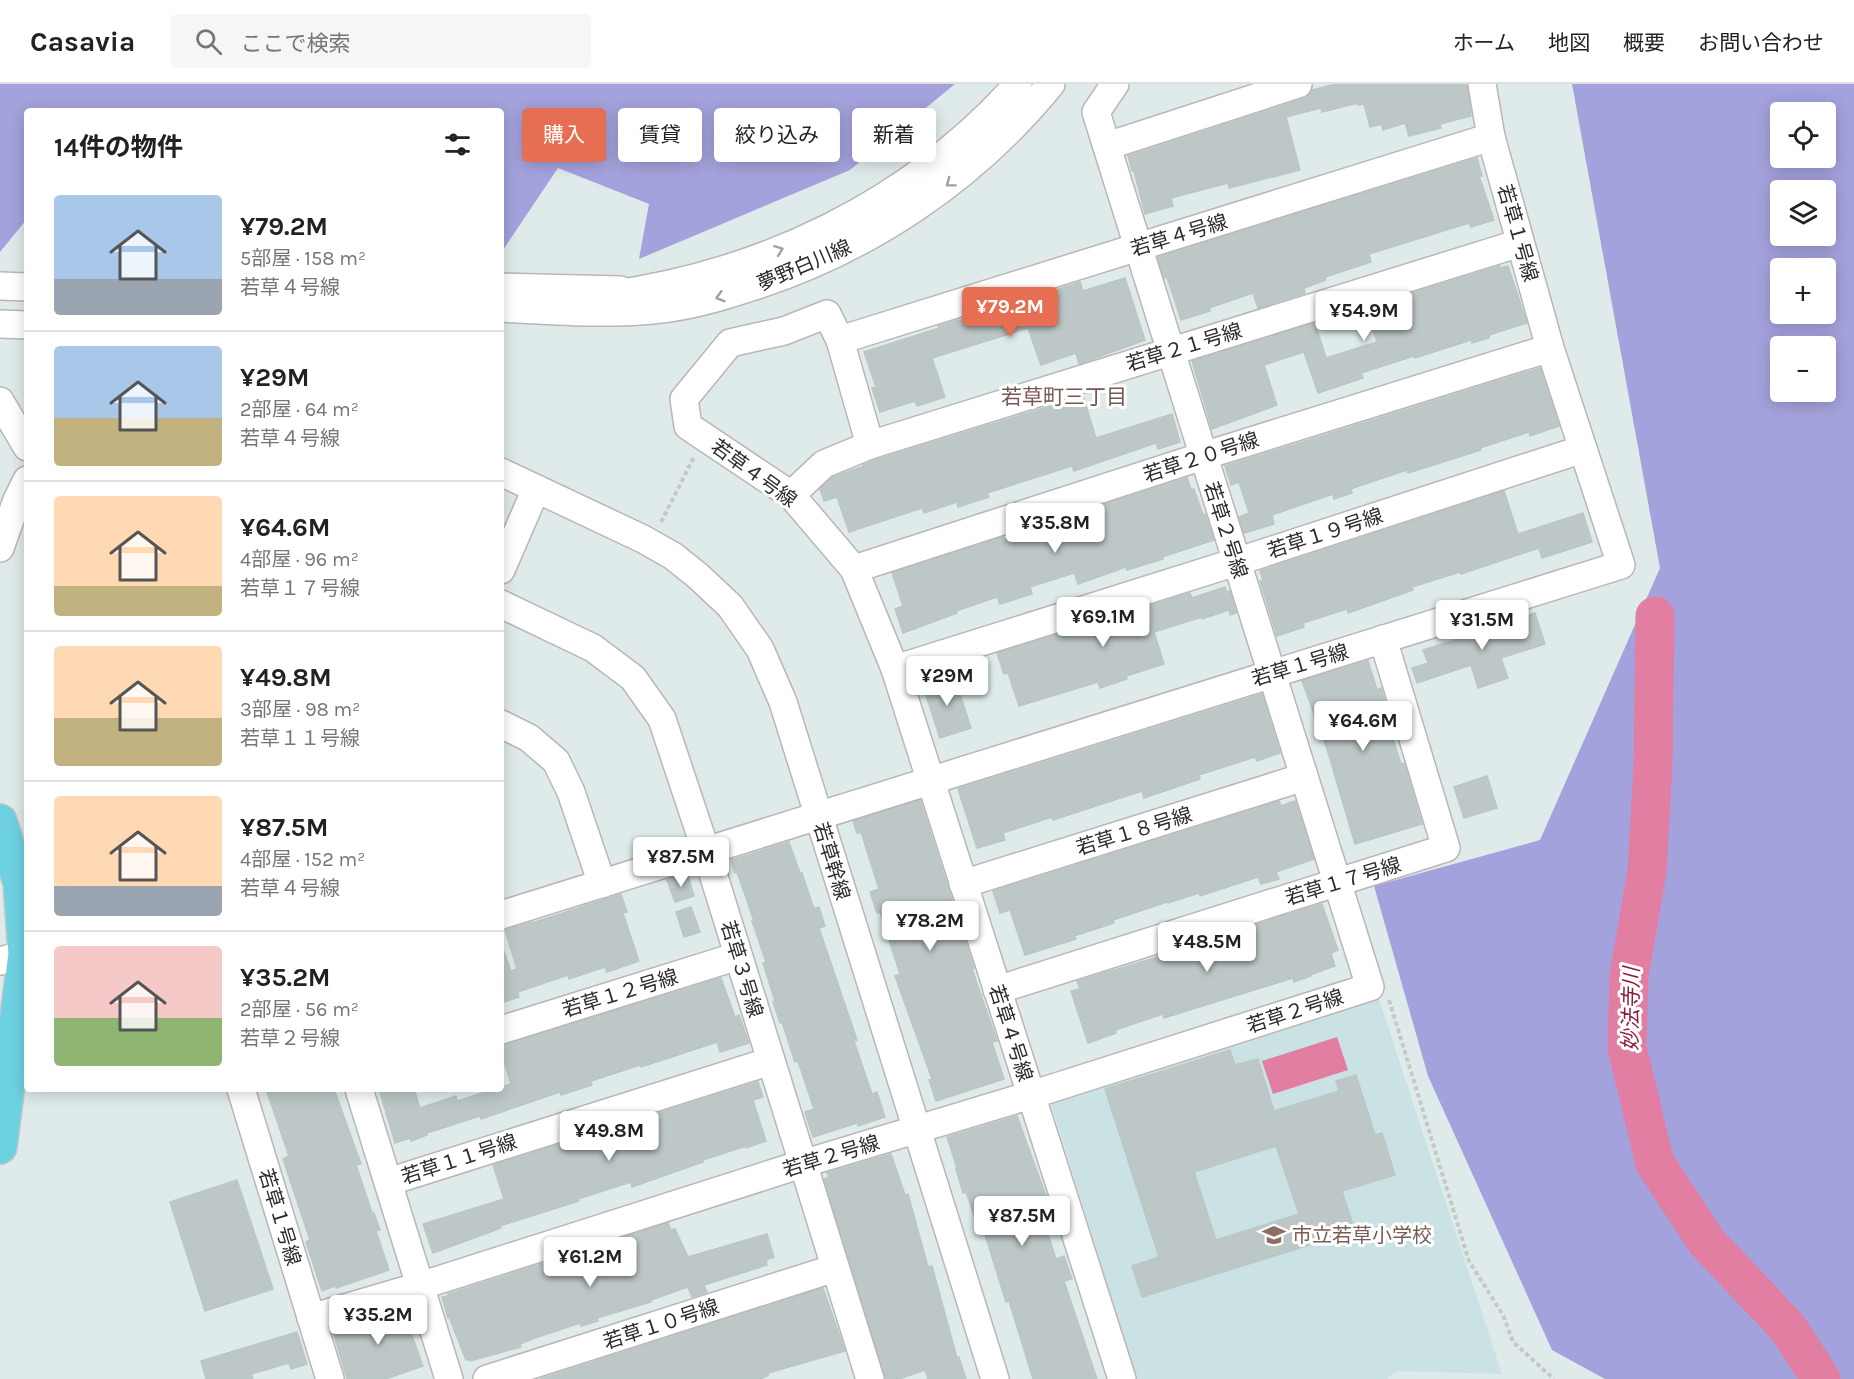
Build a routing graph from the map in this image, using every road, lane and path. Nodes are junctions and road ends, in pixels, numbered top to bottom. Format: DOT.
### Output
graph roads {
  1 [pos="1018,84"];
  2 [pos="1052,84"];
  3 [pos="1115,84"];
  4 [pos="1298,84"];
  5 [pos="1482,84"];
  6 [pos="1491,137"];
  7 [pos="1107,146"];
  8 [pos="1520,243"];
  9 [pos="1138,248"];
  10 [pos="0,286"];
  11 [pos="24,287"];
  12 [pos="504,287"];
  13 [pos="652,300"];
  14 [pos="0,307"];
  15 [pos="24,307"];
  16 [pos="504,308"];
  17 [pos="0,324"];
  18 [pos="24,325"];
  19 [pos="504,327"];
  20 [pos="840,340"];
  21 [pos="1550,348"];
  22 [pos="1170,351"];
  23 [pos="0,401"];
  24 [pos="705,437"];
  25 [pos="24,442"];
  26 [pos="870,445"];
  27 [pos="1583,449"];
  28 [pos="1203,456"];
  29 [pos="504,473"];
  30 [pos="24,486"];
  31 [pos="536,489"];
  32 [pos="791,495"];
  33 [pos="657,531"];
  34 [pos="0,548"];
  35 [pos="1236,562"];
  36 [pos="504,563"];
  37 [pos="854,568"];
  38 [pos="504,605"];
  39 [pos="1383,639"];
  40 [pos="896,669"];
  41 [pos="1272,674"];
  42 [pos="504,726"];
  43 [pos="1304,777"];
  44 [pos="930,781"];
  45 [pos="818,816"];
  46 [pos="0,820"];
  47 [pos="706,851"];
  48 [pos="1337,882"];
  49 [pos="602,884"];
  50 [pos="963,884"];
  51 [pos="504,914"];
  52 [pos="738,956"];
  53 [pos="12,958"];
  54 [pos="997,990"];
  55 [pos="1387,994"];
  56 [pos="504,1029"];
  57 [pos="771,1060"];
  58 [pos="242,1092"];
  59 [pos="359,1092"];
  60 [pos="1031,1095"];
  61 [pos="917,1130"];
  62 [pos="0,1147"];
  63 [pos="802,1164"];
  64 [pos="388,1182"];
  65 [pos="835,1268"];
  66 [pos="420,1286"];
  67 [pos="311,1318"];
  68 [pos="863,1377"];
  69 [pos="330,1379"];
  70 [pos="449,1379"];
  71 [pos="487,1379"];
  72 [pos="995,1379"];
  73 [pos="1122,1379"];
  74 [pos="1554,1379"];
  13 -- 1 [label="street, 夢野白川線, one-way"];
  2 -- 13 [label="street, 夢野白川線, one-way"];
  3 -- 7 [label="street, 若草２号線"];
  4 -- 7 [label="street"];
  5 -- 6 [label="street, 若草１号線"];
  6 -- 8 [label="street, 若草１号線"];
  6 -- 9 [label="street, 若草４号線"];
  7 -- 9 [label="street, 若草２号線"];
  8 -- 21 [label="street, 若草１号線"];
  8 -- 22 [label="street, 若草２１号線"];
  9 -- 20 [label="street, 若草４号線"];
  9 -- 22 [label="street, 若草２号線"];
  10 -- 11 [label="street"];
  12 -- 13 [label="street"];
  13 -- 16 [label="street, 夢野白川線"];
  13 -- 19 [label="street"];
  14 -- 15 [label="street"];
  17 -- 18 [label="street"];
  20 -- 24 [label="street, 若草４号線"];
  20 -- 26 [label="street"];
  21 -- 27 [label="street, 若草１号線"];
  21 -- 28 [label="street, 若草２０号線"];
  22 -- 26 [label="street, 若草２１号線"];
  22 -- 28 [label="street, 若草２号線"];
  23 -- 25 [label="street"];
  24 -- 32 [label="street, 若草４号線"];
  24 -- 33 [label="path"];
  26 -- 32 [label="street, 若草２１号線"];
  27 -- 35 [label="street, 若草１９号線"];
  27 -- 39 [label="street, 若草１号線"];
  28 -- 35 [label="street, 若草２号線"];
  28 -- 37 [label="street, 若草２０号線"];
  29 -- 31 [label="street, 若草幹線"];
  30 -- 34 [label="street"];
  31 -- 36 [label="street"];
  31 -- 45 [label="street, 若草幹線"];
  32 -- 37 [label="street, 若草４号線"];
  35 -- 40 [label="street, 若草１９号線"];
  35 -- 41 [label="street, 若草２号線"];
  37 -- 40 [label="street, 若草４号線"];
  38 -- 47 [label="street, 若草３号線"];
  39 -- 41 [label="street, 若草１号線"];
  39 -- 48 [label="street, 若草１７号線"];
  40 -- 44 [label="street, 若草４号線"];
  41 -- 43 [label="street, 若草２号線"];
  41 -- 44 [label="street, 若草１号線"];
  42 -- 49 [label="street"];
  43 -- 48 [label="street, 若草２号線"];
  43 -- 50 [label="street, 若草１８号線"];
  44 -- 45 [label="street, 若草１号線"];
  44 -- 50 [label="street, 若草４号線"];
  45 -- 47 [label="street, 若草１号線"];
  45 -- 61 [label="street, 若草幹線"];
  46 -- 53 [label="main road"];
  47 -- 49 [label="street, 若草１号線"];
  47 -- 52 [label="street, 若草３号線"];
  48 -- 54 [label="street, 若草１７号線"];
  48 -- 60 [label="street, 若草２号線"];
  49 -- 51 [label="street, 若草１号線"];
  50 -- 54 [label="street, 若草４号線"];
  52 -- 56 [label="street, 若草１２号線"];
  52 -- 57 [label="street, 若草３号線"];
  53 -- 62 [label="main road"];
  54 -- 60 [label="street, 若草４号線"];
  55 -- 74 [label="path"];
  57 -- 63 [label="street, 若草３号線"];
  57 -- 64 [label="street, 若草１１号線"];
  58 -- 67 [label="street, 若草１号線"];
  59 -- 64 [label="street"];
  60 -- 61 [label="street, 若草２号線"];
  60 -- 73 [label="street, 若草４号線"];
  61 -- 63 [label="street, 若草２号線"];
  61 -- 72 [label="street, 若草幹線"];
  63 -- 65 [label="street, 若草３号線"];
  63 -- 66 [label="street, 若草２号線"];
  64 -- 66 [label="street"];
  65 -- 68 [label="street, 若草３号線"];
  65 -- 71 [label="street, 若草１０号線"];
  66 -- 67 [label="street, 若草２号線"];
  66 -- 70 [label="street"];
  67 -- 69 [label="street, 若草１号線"];
}
